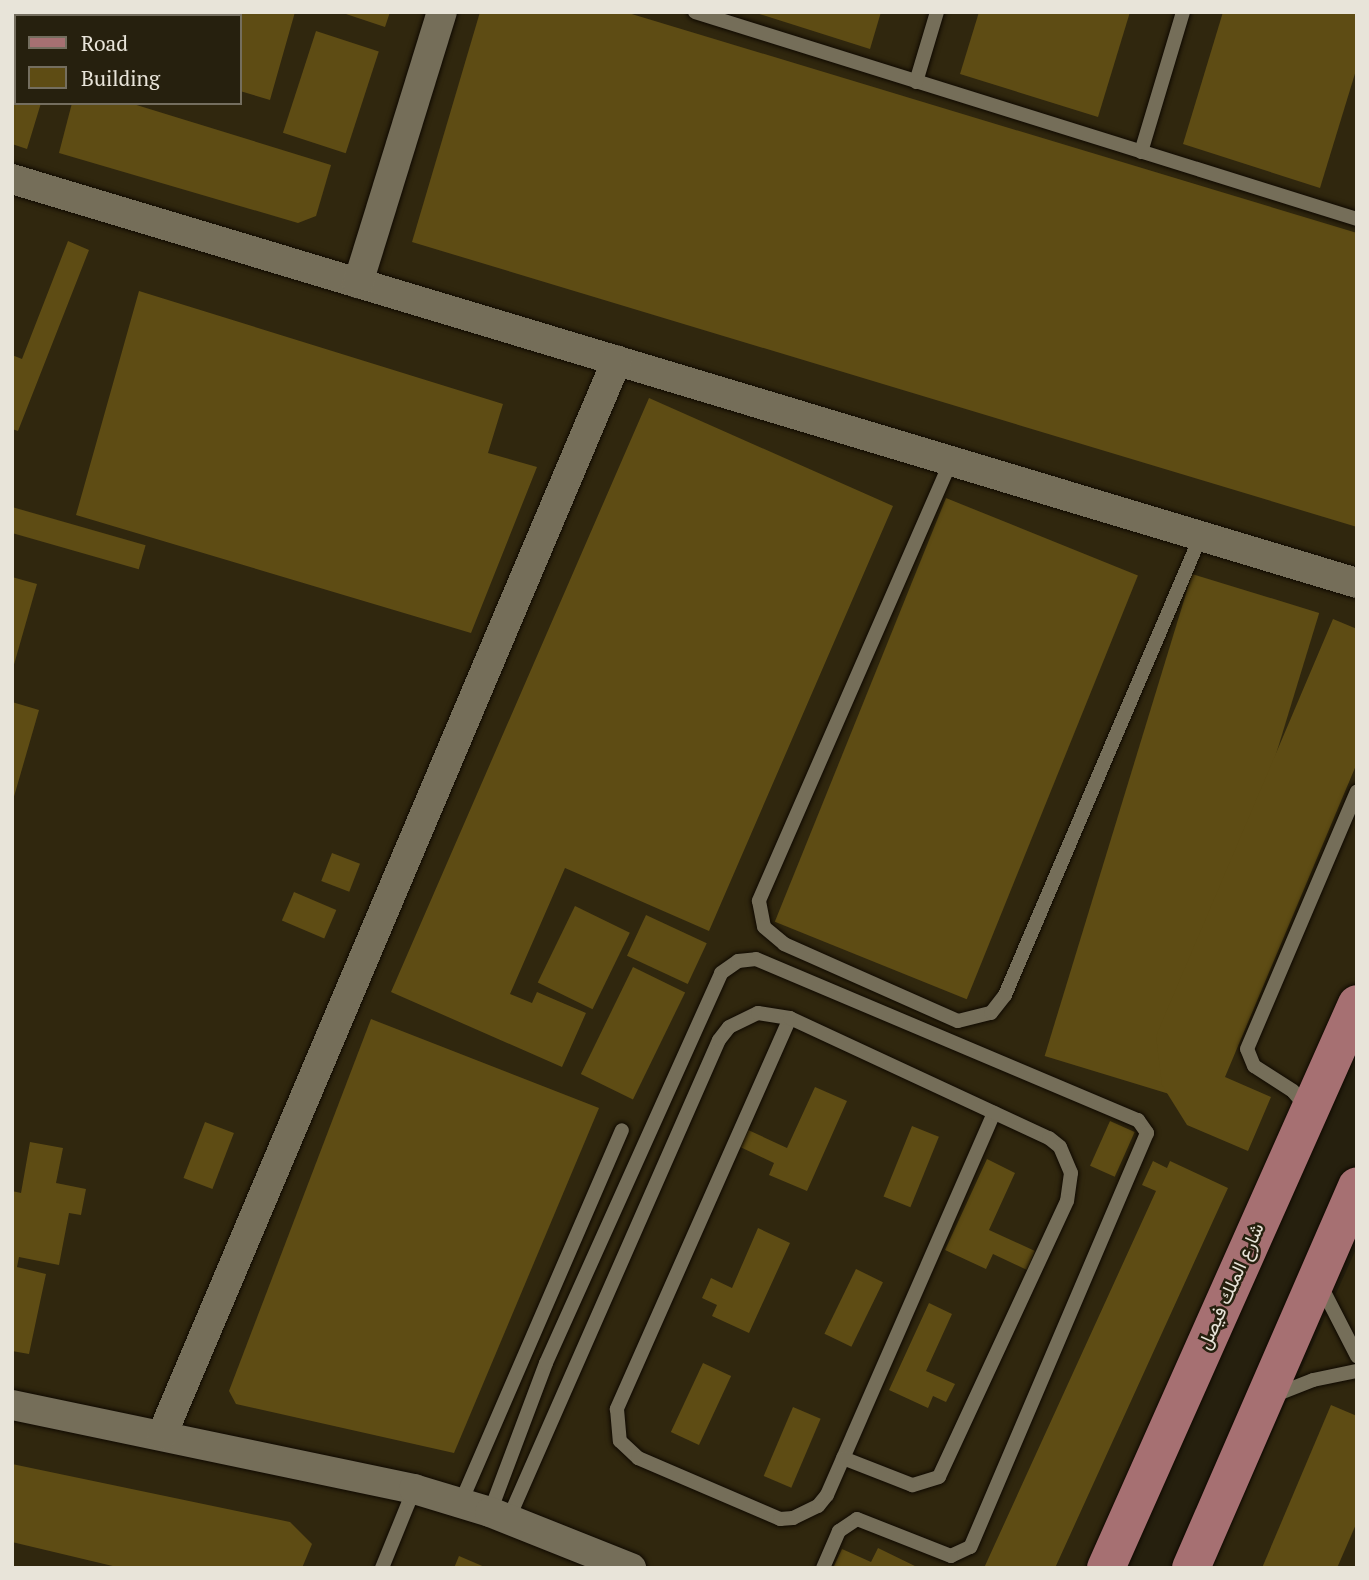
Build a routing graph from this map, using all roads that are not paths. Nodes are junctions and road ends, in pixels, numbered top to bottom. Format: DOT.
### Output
graph roads {
  1 [pos="442,12"];
  2 [pos="695,12"];
  3 [pos="937,12"];
  4 [pos="1183,12"];
  5 [pos="916,82"];
  6 [pos="1141,152"];
  7 [pos="12,179"];
  8 [pos="1356,216"];
  9 [pos="358,283"];
  10 [pos="617,360"];
  11 [pos="951,461"];
  12 [pos="1201,536"];
  13 [pos="1357,583"];
  14 [pos="1357,791"];
  15 [pos="1357,1004"];
  16 [pos="790,1018"];
  17 [pos="1309,1110"];
  18 [pos="994,1113"];
  19 [pos="622,1129"];
  20 [pos="1357,1187"];
  21 [pos="1318,1276"];
  22 [pos="1357,1356"];
  23 [pos="1357,1371"];
  24 [pos="1264,1400"];
  25 [pos="12,1405"];
  26 [pos="162,1436"];
  27 [pos="843,1458"];
  28 [pos="414,1489"];
  29 [pos="461,1503"];
  30 [pos="499,1516"];
  31 [pos="382,1568"];
  32 [pos="631,1568"];
  33 [pos="823,1568"];
  34 [pos="1106,1568"];
  35 [pos="1191,1568"];
  1 -- 9 [label="street"];
  2 -- 5 [label="lane"];
  3 -- 5 [label="lane"];
  4 -- 6 [label="lane"];
  5 -- 6 [label="lane"];
  6 -- 8 [label="lane"];
  7 -- 9 [label="street"];
  9 -- 10 [label="street"];
  10 -- 11 [label="street"];
  10 -- 26 [label="street"];
  11 -- 12 [label="street"];
  11 -- 12 [label="lane"];
  12 -- 13 [label="street"];
  14 -- 17 [label="lane"];
  15 -- 17 [label="main road, شارع الملك فيصل"];
  16 -- 18 [label="lane"];
  16 -- 27 [label="lane"];
  16 -- 30 [label="lane"];
  17 -- 34 [label="main road, شارع الملك فيصل"];
  18 -- 27 [label="lane"];
  18 -- 27 [label="lane"];
  19 -- 29 [label="lane"];
  20 -- 21 [label="main road"];
  21 -- 22 [label="lane"];
  21 -- 24 [label="main road"];
  23 -- 24 [label="lane"];
  24 -- 35 [label="main road"];
  25 -- 26 [label="street"];
  26 -- 28 [label="street"];
  28 -- 29 [label="street"];
  28 -- 31 [label="lane"];
  29 -- 30 [label="street"];
  30 -- 32 [label="street"];
  30 -- 33 [label="lane"];
}
